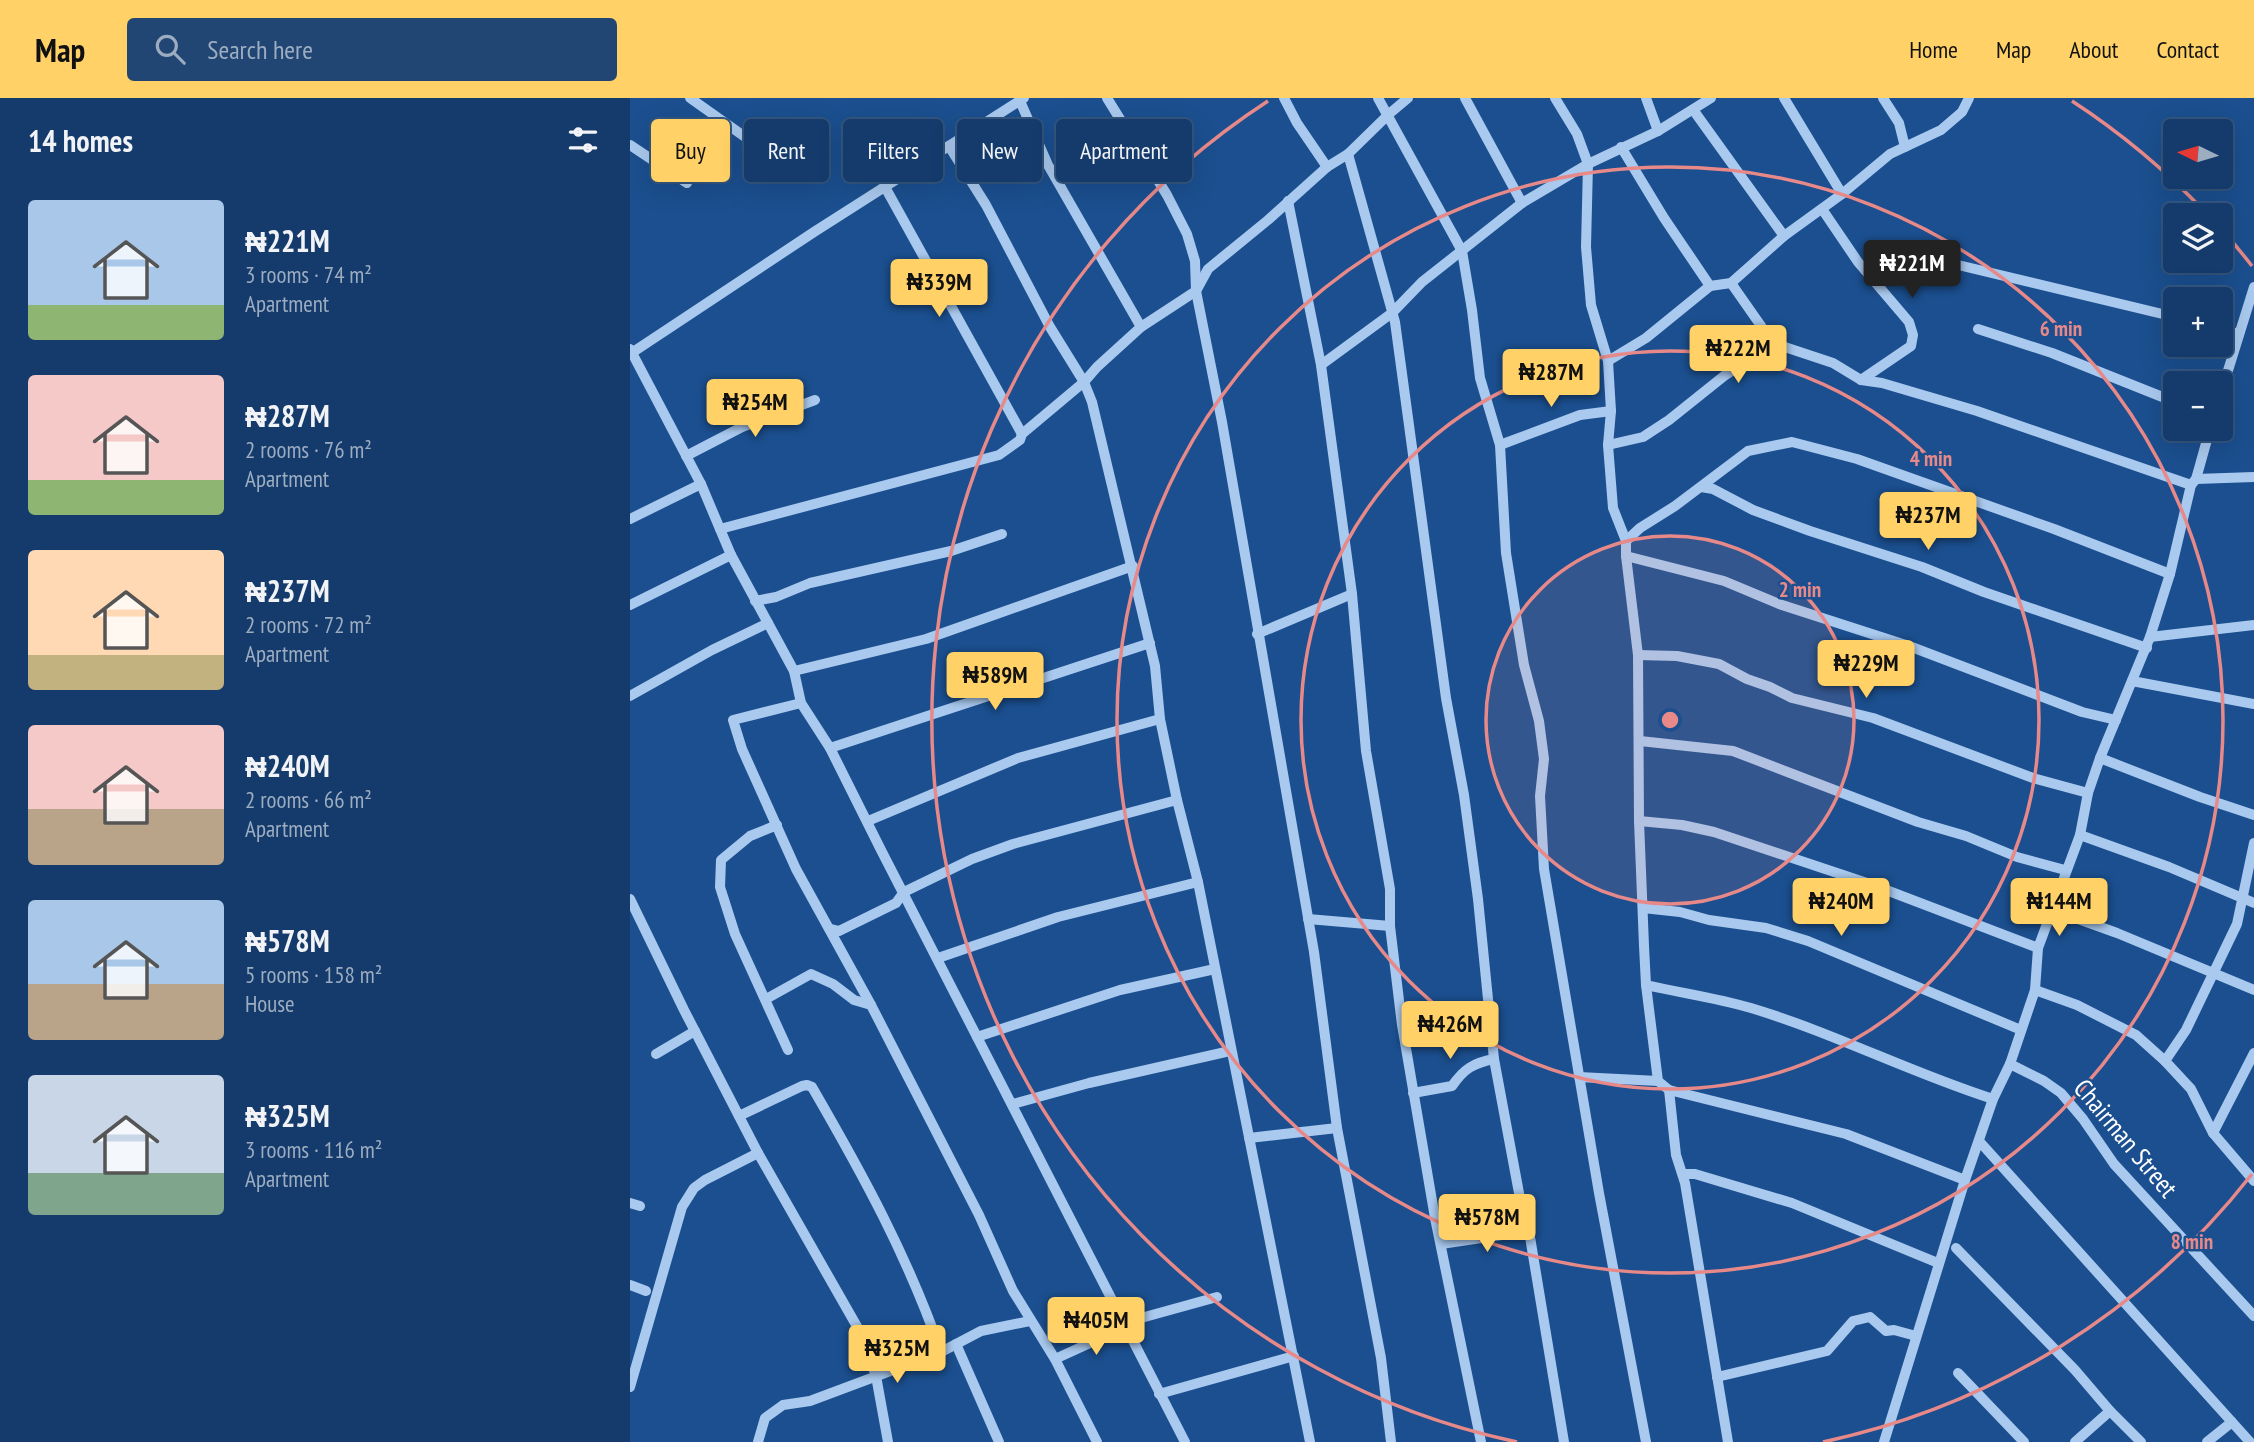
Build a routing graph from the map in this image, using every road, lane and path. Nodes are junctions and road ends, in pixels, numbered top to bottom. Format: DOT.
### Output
graph roads {
  1 [pos="690,98"];
  2 [pos="1107,98"];
  3 [pos="1284,98"];
  4 [pos="1378,98"];
  5 [pos="1408,98"];
  6 [pos="1465,98"];
  7 [pos="1555,98"];
  8 [pos="1646,98"];
  9 [pos="1711,98"];
  10 [pos="1784,98"];
  11 [pos="1883,98"];
  12 [pos="1969,98"];
  13 [pos="1022,99"];
  14 [pos="1694,110"];
  15 [pos="1389,114"];
  16 [pos="1658,131"];
  17 [pos="744,136"];
  18 [pos="630,145"];
  19 [pos="949,146"];
  20 [pos="1621,147"];
  21 [pos="1905,147"];
  22 [pos="1348,154"];
  23 [pos="1588,164"];
  24 [pos="1327,167"];
  25 [pos="687,183"];
  26 [pos="885,187"];
  27 [pos="1842,194"];
  28 [pos="1288,201"];
  29 [pos="1522,203"];
  30 [pos="1822,209"];
  31 [pos="1784,236"];
  32 [pos="1462,251"];
  33 [pos="1954,264"];
  34 [pos="1731,283"];
  35 [pos="1710,286"];
  36 [pos="2254,287"];
  37 [pos="1196,291"];
  38 [pos="1392,313"];
  39 [pos="2163,314"];
  40 [pos="1140,327"];
  41 [pos="1978,329"];
  42 [pos="2233,332"];
  43 [pos="2239,334"];
  44 [pos="1773,343"];
  45 [pos="631,352"];
  46 [pos="1608,361"];
  47 [pos="1321,365"];
  48 [pos="2228,371"];
  49 [pos="1861,380"];
  50 [pos="1084,382"];
  51 [pos="2163,396"];
  52 [pos="815,400"];
  53 [pos="1611,411"];
  54 [pos="1022,435"];
  55 [pos="2206,441"];
  56 [pos="1500,445"];
  57 [pos="1608,445"];
  58 [pos="686,456"];
  59 [pos="2254,477"];
  60 [pos="2193,482"];
  61 [pos="701,484"];
  62 [pos="1701,487"];
  63 [pos="630,519"];
  64 [pos="720,529"];
  65 [pos="1002,534"];
  66 [pos="1626,541"];
  67 [pos="731,555"];
  68 [pos="1626,556"];
  69 [pos="1133,566"];
  70 [pos="2170,574"];
  71 [pos="1352,594"];
  72 [pos="755,601"];
  73 [pos="630,605"];
  74 [pos="768,623"];
  75 [pos="2254,625"];
  76 [pos="1258,634"];
  77 [pos="1150,643"];
  78 [pos="2148,643"];
  79 [pos="1638,655"];
  80 [pos="794,671"];
  81 [pos="2132,681"];
  82 [pos="630,696"];
  83 [pos="801,703"];
  84 [pos="2254,704"];
  85 [pos="1160,719"];
  86 [pos="2116,720"];
  87 [pos="1640,741"];
  88 [pos="830,748"];
  89 [pos="2100,758"];
  90 [pos="2088,793"];
  91 [pos="1177,800"];
  92 [pos="2254,816"];
  93 [pos="868,821"];
  94 [pos="1639,821"];
  95 [pos="777,825"];
  96 [pos="2080,835"];
  97 [pos="2254,843"];
  98 [pos="2065,870"];
  99 [pos="1198,883"];
  100 [pos="904,892"];
  101 [pos="630,899"];
  102 [pos="2249,900"];
  103 [pos="1643,908"];
  104 [pos="2053,910"];
  105 [pos="1308,919"];
  106 [pos="1390,926"];
  107 [pos="831,929"];
  108 [pos="2038,948"];
  109 [pos="938,958"];
  110 [pos="1215,969"];
  111 [pos="2214,972"];
  112 [pos="1646,985"];
  113 [pos="2035,990"];
  114 [pos="2254,990"];
  115 [pos="766,999"];
  116 [pos="871,1005"];
  117 [pos="2021,1030"];
  118 [pos="695,1031"];
  119 [pos="977,1037"];
  120 [pos="788,1050"];
  121 [pos="1230,1052"];
  122 [pos="2254,1053"];
  123 [pos="656,1054"];
  124 [pos="1494,1059"];
  125 [pos="2165,1061"];
  126 [pos="2010,1064"];
  127 [pos="1579,1077"];
  128 [pos="1658,1081"];
  129 [pos="1669,1090"];
  130 [pos="1413,1093"];
  131 [pos="1993,1099"];
  132 [pos="1013,1104"];
  133 [pos="739,1116"];
  134 [pos="1337,1128"];
  135 [pos="2213,1133"];
  136 [pos="1249,1138"];
  137 [pos="1979,1141"];
  138 [pos="758,1153"];
  139 [pos="1683,1174"];
  140 [pos="1965,1180"];
  141 [pos="2254,1181"];
  142 [pos="1529,1231"];
  143 [pos="1441,1244"];
  144 [pos="1956,1248"];
  145 [pos="1938,1263"];
  146 [pos="630,1285"];
  147 [pos="646,1291"];
  148 [pos="1217,1297"];
  149 [pos="2254,1316"];
  150 [pos="1030,1321"];
  151 [pos="1124,1325"];
  152 [pos="1916,1336"];
  153 [pos="957,1344"];
  154 [pos="941,1352"];
  155 [pos="1294,1356"];
  156 [pos="1055,1359"];
  157 [pos="633,1372"];
  158 [pos="1958,1373"];
  159 [pos="876,1376"];
  160 [pos="1717,1377"];
  161 [pos="630,1387"];
  162 [pos="1159,1394"];
  163 [pos="2110,1411"];
  164 [pos="2232,1422"];
  165 [pos="758,1442"];
  166 [pos="888,1442"];
  167 [pos="999,1442"];
  168 [pos="1097,1442"];
  169 [pos="1185,1442"];
  170 [pos="1310,1442"];
  171 [pos="1391,1442"];
  172 [pos="1482,1442"];
  173 [pos="1564,1442"];
  174 [pos="1646,1442"];
  175 [pos="1728,1442"];
  176 [pos="1884,1442"];
  177 [pos="2024,1442"];
  178 [pos="2075,1442"];
  179 [pos="2141,1442"];
  180 [pos="2207,1442"];
  181 [pos="2250,1442"];
  1 -- 17 [label="street"];
  2 -- 37 [label="street"];
  3 -- 24 [label="street"];
  4 -- 15 [label="street"];
  5 -- 15 [label="street"];
  6 -- 29 [label="street"];
  7 -- 23 [label="street"];
  8 -- 16 [label="street"];
  9 -- 14 [label="street"];
  10 -- 27 [label="street"];
  11 -- 21 [label="street"];
  12 -- 21 [label="street"];
  13 -- 19 [label="street"];
  13 -- 40 [label="street"];
  14 -- 16 [label="street"];
  14 -- 31 [label="street"];
  15 -- 22 [label="street"];
  15 -- 32 [label="street"];
  16 -- 20 [label="street"];
  18 -- 25 [label="street"];
  19 -- 26 [label="street"];
  19 -- 50 [label="street"];
  20 -- 23 [label="street"];
  20 -- 35 [label="street"];
  21 -- 27 [label="street"];
  22 -- 24 [label="street"];
  22 -- 38 [label="street"];
  23 -- 29 [label="street"];
  23 -- 46 [label="street"];
  24 -- 28 [label="street"];
  26 -- 45 [label="street"];
  26 -- 54 [label="street"];
  27 -- 30 [label="street"];
  28 -- 37 [label="street"];
  28 -- 47 [label="street"];
  29 -- 32 [label="street"];
  30 -- 31 [label="street"];
  30 -- 49 [label="street"];
  31 -- 34 [label="street"];
  32 -- 38 [label="street"];
  32 -- 56 [label="street"];
  33 -- 39 [label="street"];
  34 -- 35 [label="street"];
  34 -- 44 [label="street"];
  35 -- 46 [label="street"];
  36 -- 43 [label="street"];
  37 -- 40 [label="street"];
  37 -- 76 [label="street"];
  38 -- 47 [label="street"];
  38 -- 124 [label="street"];
  40 -- 50 [label="street"];
  41 -- 51 [label="street"];
  42 -- 43 [label="street"];
  43 -- 48 [label="street"];
  44 -- 49 [label="street"];
  44 -- 57 [label="street"];
  45 -- 58 [label="street"];
  46 -- 53 [label="street"];
  47 -- 71 [label="street"];
  49 -- 60 [label="street"];
  50 -- 54 [label="street"];
  50 -- 69 [label="street"];
  52 -- 58 [label="street"];
  53 -- 56 [label="street"];
  53 -- 57 [label="street"];
  54 -- 64 [label="street"];
  55 -- 60 [label="street"];
  56 -- 127 [label="street"];
  57 -- 66 [label="street"];
  58 -- 61 [label="street"];
  59 -- 60 [label="street"];
  60 -- 70 [label="street"];
  61 -- 63 [label="street"];
  61 -- 64 [label="street"];
  62 -- 66 [label="street"];
  62 -- 70 [label="street"];
  62 -- 78 [label="street"];
  64 -- 67 [label="street"];
  65 -- 72 [label="street"];
  66 -- 68 [label="street"];
  67 -- 72 [label="street"];
  67 -- 73 [label="street"];
  68 -- 79 [label="street"];
  68 -- 86 [label="street"];
  69 -- 77 [label="street"];
  69 -- 80 [label="street"];
  70 -- 78 [label="street"];
  71 -- 76 [label="street"];
  71 -- 106 [label="street"];
  72 -- 74 [label="street"];
  74 -- 80 [label="street"];
  74 -- 82 [label="street"];
  75 -- 78 [label="street"];
  76 -- 105 [label="street"];
  77 -- 85 [label="street"];
  77 -- 88 [label="street"];
  78 -- 81 [label="street"];
  79 -- 87 [label="street"];
  79 -- 90 [label="street"];
  80 -- 83 [label="street"];
  81 -- 84 [label="street"];
  81 -- 86 [label="street"];
  83 -- 88 [label="street"];
  83 -- 95 [label="street"];
  85 -- 91 [label="street"];
  85 -- 93 [label="street"];
  86 -- 89 [label="street"];
  87 -- 94 [label="street"];
  87 -- 98 [label="street"];
  88 -- 93 [label="street"];
  89 -- 90 [label="street"];
  89 -- 92 [label="street"];
  90 -- 96 [label="street"];
  91 -- 99 [label="street"];
  91 -- 100 [label="street"];
  93 -- 100 [label="street"];
  94 -- 103 [label="street"];
  94 -- 108 [label="street"];
  95 -- 107 [label="street"];
  95 -- 115 [label="street"];
  96 -- 98 [label="street"];
  96 -- 102 [label="street"];
  97 -- 102 [label="street"];
  98 -- 104 [label="street"];
  99 -- 109 [label="street"];
  99 -- 110 [label="street"];
  100 -- 107 [label="street"];
  100 -- 109 [label="street"];
  101 -- 118 [label="street"];
  102 -- 111 [label="street"];
  103 -- 112 [label="street"];
  103 -- 117 [label="street"];
  104 -- 108 [label="street"];
  104 -- 111 [label="street"];
  105 -- 106 [label="street"];
  105 -- 134 [label="street"];
  106 -- 130 [label="street"];
  107 -- 116 [label="street"];
  108 -- 113 [label="street"];
  109 -- 119 [label="street"];
  110 -- 119 [label="street"];
  110 -- 121 [label="street"];
  111 -- 114 [label="street"];
  111 -- 125 [label="street"];
  112 -- 128 [label="street"];
  112 -- 131 [label="street"];
  113 -- 117 [label="street"];
  113 -- 125 [label="street"];
  115 -- 116 [label="street"];
  115 -- 120 [label="street"];
  116 -- 150 [label="street"];
  117 -- 126 [label="street"];
  118 -- 123 [label="street"];
  118 -- 133 [label="street"];
  119 -- 132 [label="street"];
  121 -- 132 [label="street"];
  121 -- 136 [label="street"];
  122 -- 135 [label="street"];
  124 -- 130 [label="street"];
  124 -- 142 [label="street"];
  125 -- 135 [label="street"];
  126 -- 131 [label="street"];
  126 -- 149 [label="street, Chairman Street"];
  127 -- 128 [label="street"];
  127 -- 174 [label="street"];
  128 -- 129 [label="street"];
  129 -- 139 [label="street"];
  129 -- 140 [label="street"];
  130 -- 143 [label="street"];
  131 -- 137 [label="street"];
  132 -- 151 [label="street"];
  133 -- 138 [label="street"];
  133 -- 154 [label="street"];
  134 -- 136 [label="street"];
  134 -- 171 [label="street"];
  135 -- 141 [label="street"];
  136 -- 155 [label="street"];
  137 -- 140 [label="street"];
  137 -- 164 [label="street"];
  138 -- 157 [label="street"];
  138 -- 159 [label="street"];
  139 -- 145 [label="street"];
  139 -- 160 [label="street"];
  140 -- 145 [label="street"];
  142 -- 143 [label="street"];
  142 -- 173 [label="street"];
  143 -- 172 [label="street"];
  144 -- 163 [label="street"];
  145 -- 152 [label="street"];
  146 -- 147 [label="street"];
  148 -- 151 [label="street"];
  150 -- 153 [label="street"];
  150 -- 156 [label="street"];
  151 -- 156 [label="street"];
  151 -- 162 [label="street"];
  152 -- 160 [label="street"];
  152 -- 176 [label="street"];
  153 -- 154 [label="street"];
  153 -- 167 [label="street"];
  154 -- 159 [label="street"];
  155 -- 162 [label="street"];
  155 -- 170 [label="street"];
  156 -- 168 [label="street"];
  157 -- 161 [label="street"];
  158 -- 177 [label="street"];
  159 -- 165 [label="street"];
  159 -- 166 [label="street"];
  160 -- 175 [label="street"];
  162 -- 169 [label="street"];
  163 -- 178 [label="street"];
  163 -- 179 [label="street"];
  164 -- 180 [label="street"];
  164 -- 181 [label="street"];
}
